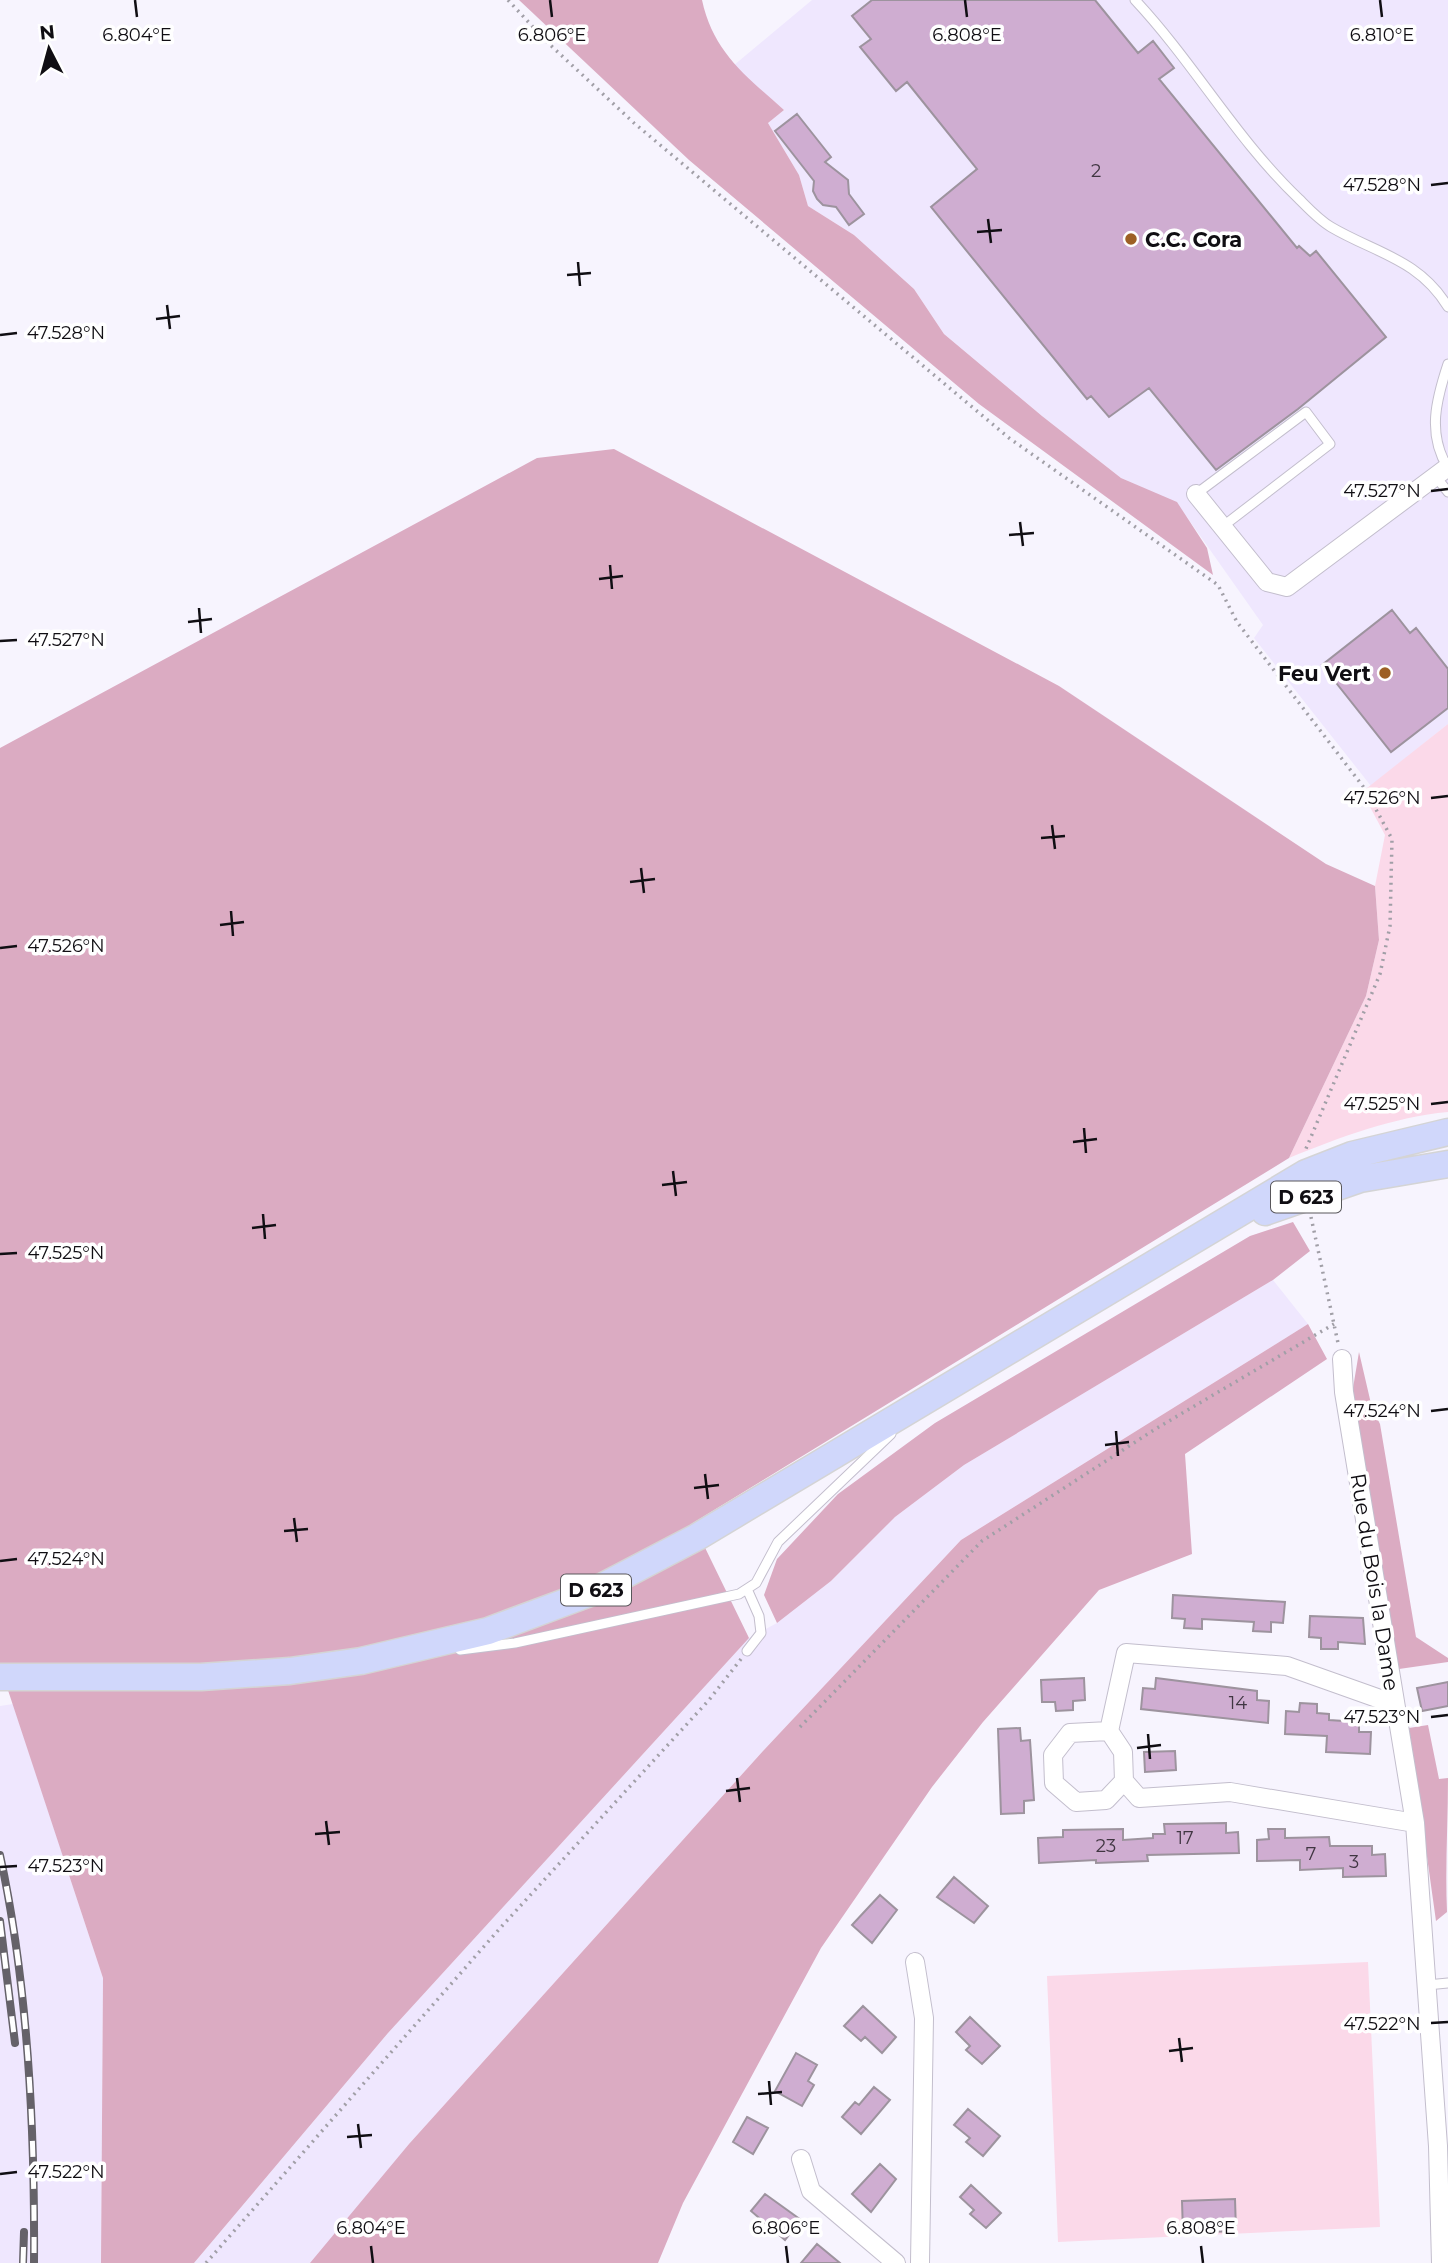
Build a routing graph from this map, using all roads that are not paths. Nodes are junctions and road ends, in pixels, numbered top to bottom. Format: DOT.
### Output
graph roads {
  1 [pos="1135,0"];
  2 [pos="1448,307"];
  3 [pos="1448,364"];
  4 [pos="1445,469"];
  5 [pos="1448,492"];
  6 [pos="1196,494"];
  7 [pos="1222,527"];
  8 [pos="1448,1132"];
  9 [pos="1448,1164"];
  10 [pos="1307,1185"];
  11 [pos="1342,1359"];
  12 [pos="928,1400"];
  13 [pos="747,1589"];
  14 [pos="747,1651"];
  15 [pos="361,1661"];
  16 [pos="0,1677"];
  17 [pos="1394,1704"];
  18 [pos="1109,1731"];
  19 [pos="1124,1781"];
  20 [pos="1415,1824"];
  21 [pos="915,1962"];
  22 [pos="1448,1983"];
  23 [pos="1427,1985"];
  24 [pos="800,2159"];
  25 [pos="896,2263"];
  26 [pos="920,2263"];
  27 [pos="1441,2263"];
  1 -- 2 [label="lane"];
  3 -- 4 [label="lane"];
  4 -- 5 [label="lane"];
  4 -- 7 [label="street"];
  6 -- 7 [label="street"];
  6 -- 7 [label="lane"];
  8 -- 10 [label="main road, D 623"];
  9 -- 10 [label="main road, D 623"];
  10 -- 12 [label="main road, D 623"];
  11 -- 17 [label="street, Rue du Bois la Dame"];
  12 -- 13 [label="lane"];
  12 -- 15 [label="main road, D 623"];
  13 -- 14 [label="lane"];
  13 -- 15 [label="lane"];
  15 -- 16 [label="main road, D 623"];
  17 -- 18 [label="street"];
  17 -- 20 [label="street, Rue du Bois la Dame"];
  18 -- 19 [label="street"];
  18 -- 19 [label="street"];
  19 -- 20 [label="street"];
  20 -- 23 [label="street, Rue du Bois la Dame"];
  21 -- 26 [label="street"];
  22 -- 23 [label="lane"];
  23 -- 27 [label="street, Rue du Bois la Dame"];
  24 -- 25 [label="street"];
}
